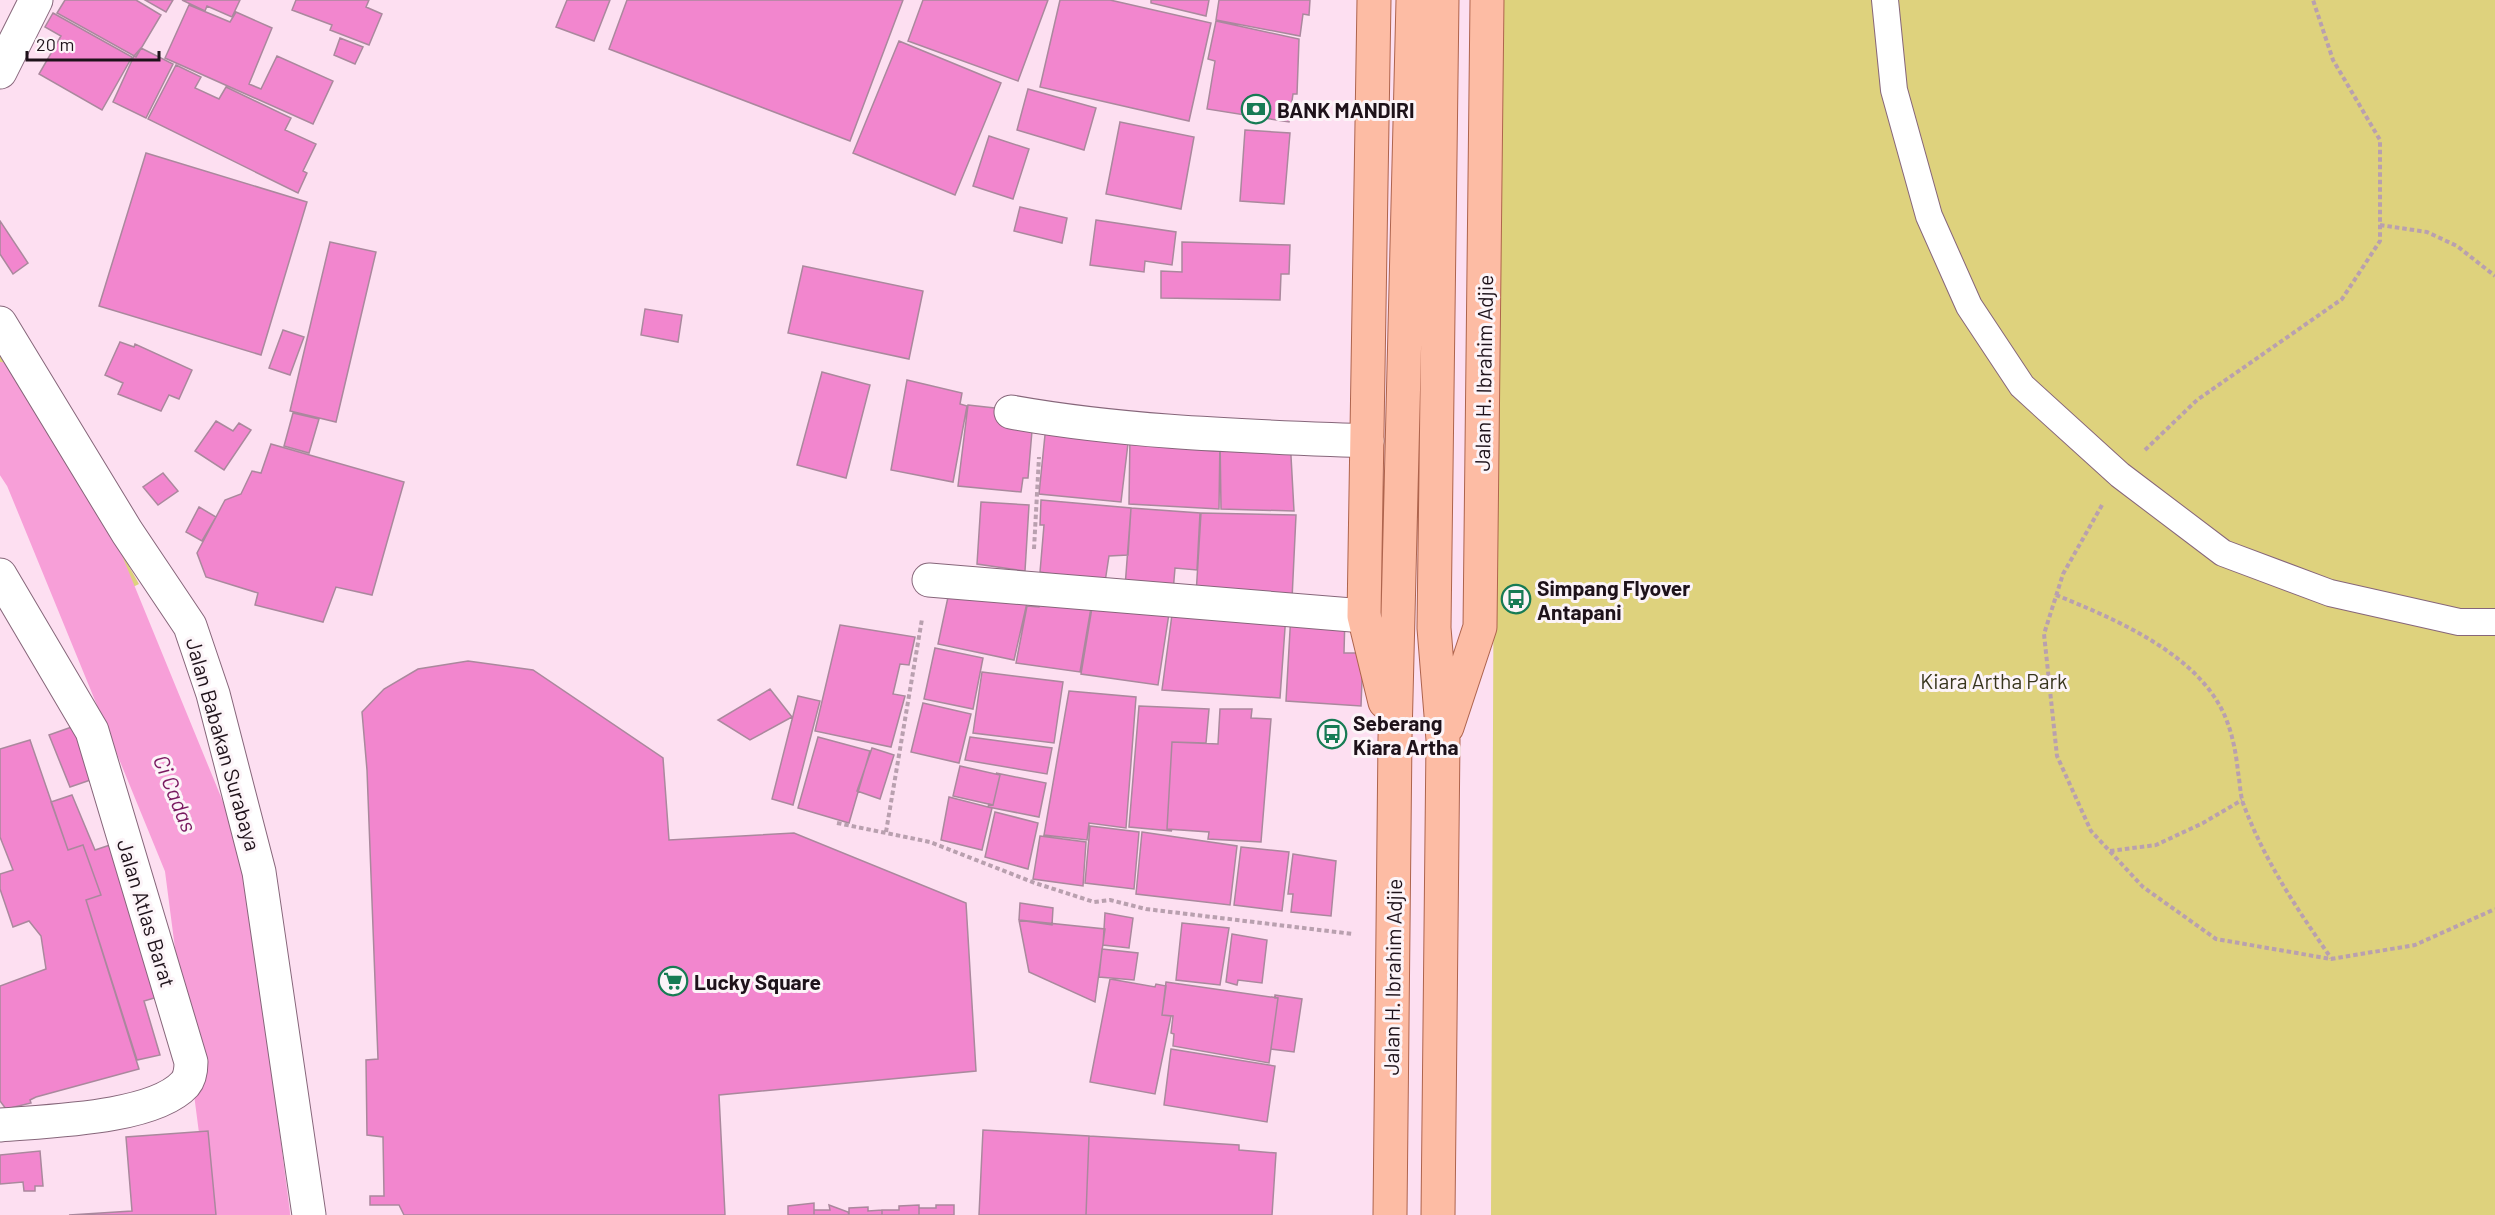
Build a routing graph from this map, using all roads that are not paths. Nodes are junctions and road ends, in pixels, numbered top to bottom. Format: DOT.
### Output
graph roads {
  1 [pos="36,0"];
  2 [pos="1374,0"];
  3 [pos="1413,0"];
  4 [pos="1442,0"];
  5 [pos="1487,0"];
  6 [pos="1885,0"];
  7 [pos="0,72"];
  8 [pos="0,323"];
  9 [pos="1026,415"];
  10 [pos="1367,441"];
  11 [pos="0,575"];
  12 [pos="929,580"];
  13 [pos="1364,616"];
  14 [pos="2495,622"];
  15 [pos="1395,738"];
  16 [pos="1443,740"];
  17 [pos="0,1125"];
  18 [pos="1438,1139"];
  19 [pos="1390,1140"];
  20 [pos="309,1215"];
  21 [pos="1370,1215"];
  22 [pos="1390,1215"];
  23 [pos="1438,1215"];
  24 [pos="1456,1215"];
  1 -- 7 [label="street"];
  2 -- 10 [label="main road, Jalan H. Ibrahim Adjie"];
  3 -- 15 [label="main road, Jalan H. Ibrahim Adjie"];
  4 -- 16 [label="main road, Jalan H. Ibrahim Adjie"];
  5 -- 16 [label="main road, Jalan H. Ibrahim Adjie"];
  6 -- 14 [label="lane"];
  8 -- 20 [label="street, Jalan Babakan Surabaya"];
  9 -- 10 [label="street"];
  10 -- 13 [label="main road, Jalan H. Ibrahim Adjie"];
  11 -- 17 [label="street, Jalan Atlas Barat"];
  12 -- 13 [label="street"];
  13 -- 15 [label="main road, Jalan H. Ibrahim Adjie"];
  15 -- 19 [label="main road, Jalan H. Ibrahim Adjie"];
  16 -- 18 [label="main road, Jalan H. Ibrahim Adjie"];
  18 -- 23 [label="main road, Jalan H. Ibrahim Adjie"];
  18 -- 24 [label="main road"];
  19 -- 21 [label="main road"];
  19 -- 22 [label="main road, Jalan H. Ibrahim Adjie"];
}
